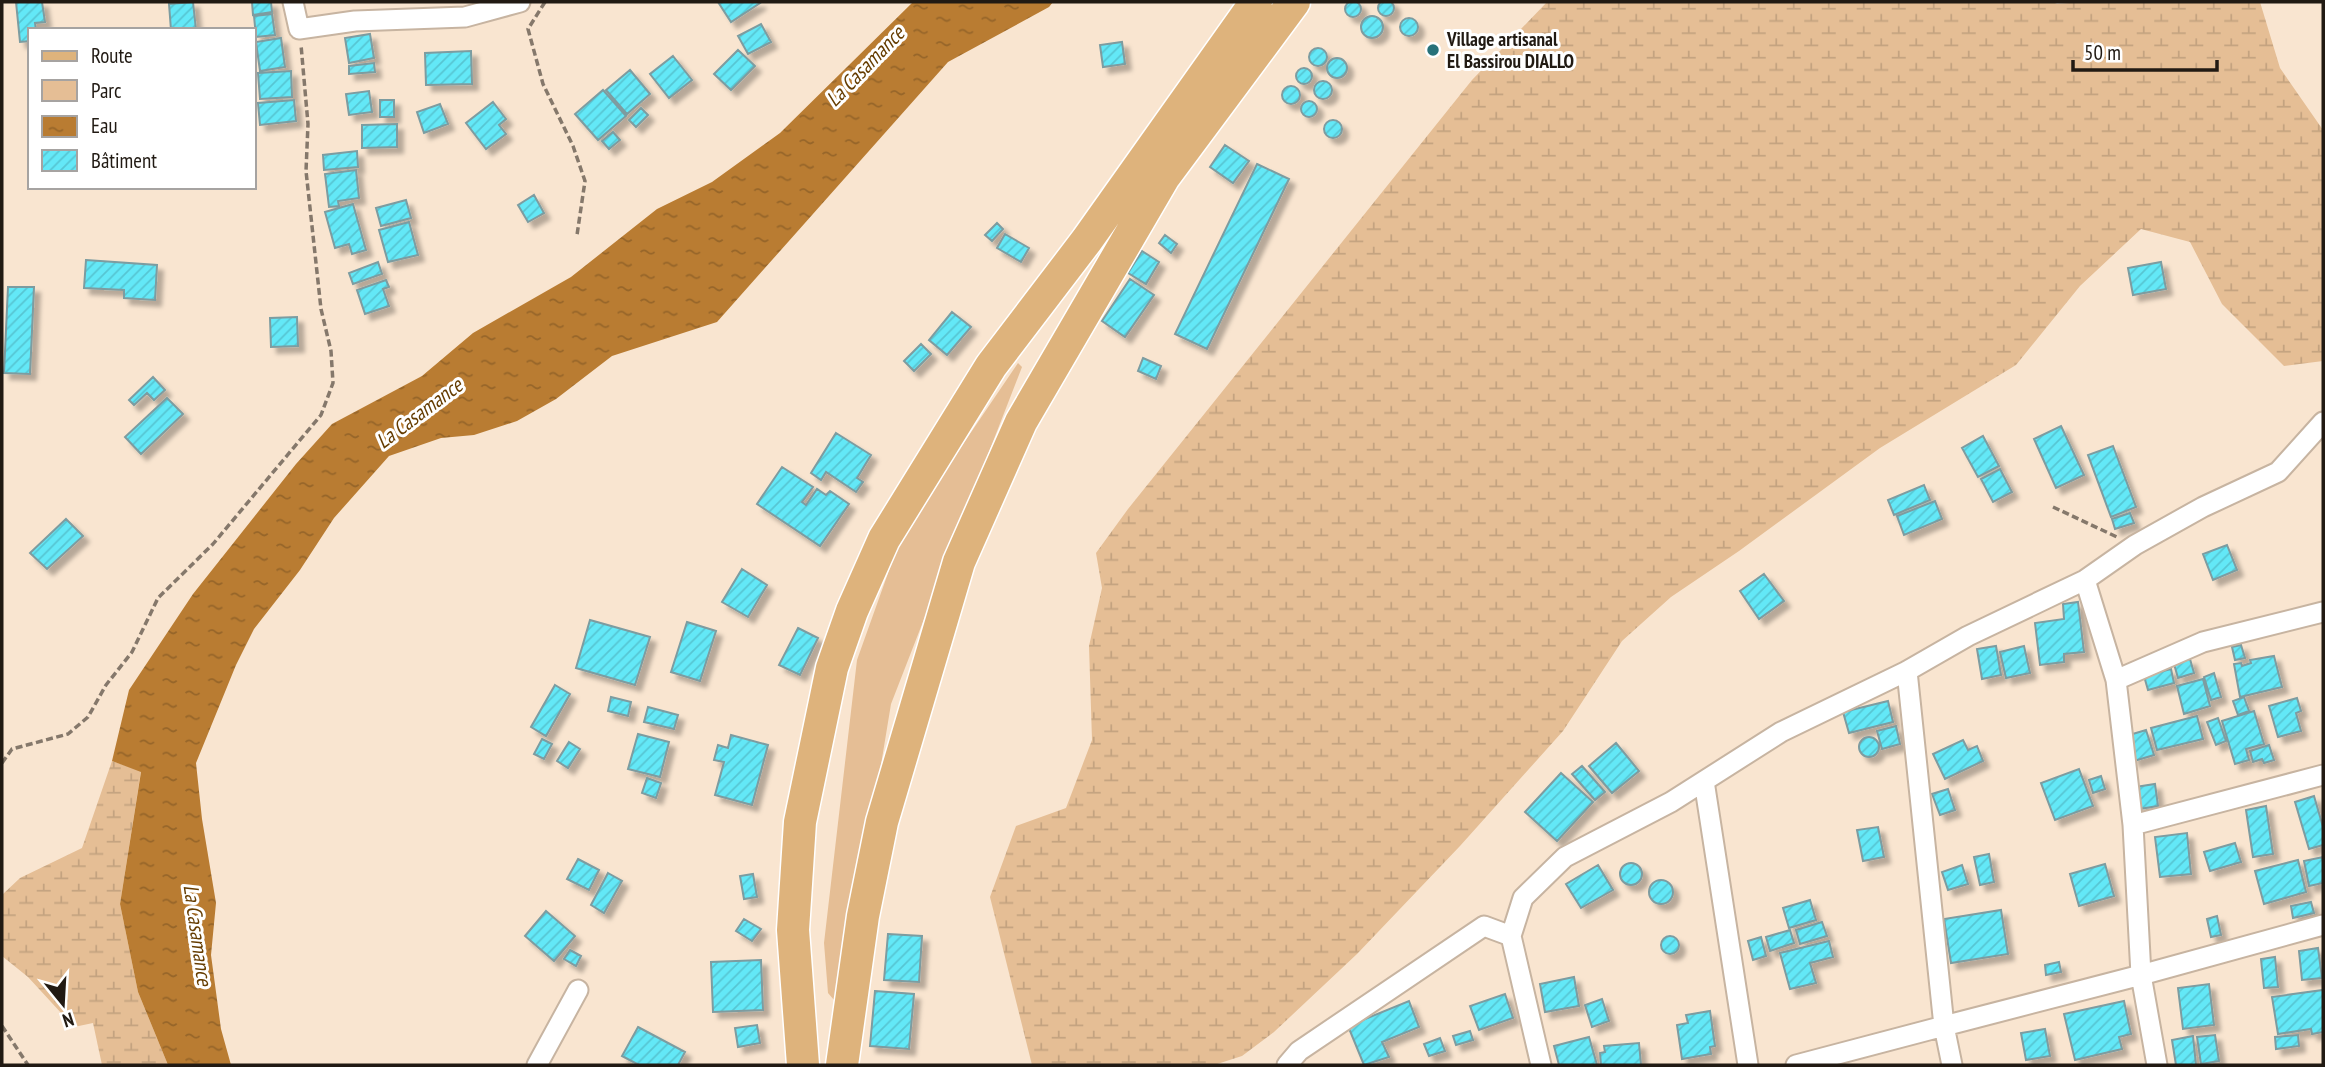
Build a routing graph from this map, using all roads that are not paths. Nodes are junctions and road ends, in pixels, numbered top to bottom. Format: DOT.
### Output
graph roads {
  1 [pos="293,2"];
  2 [pos="520,2"];
  3 [pos="1256,2"];
  4 [pos="1294,2"];
  5 [pos="2323,422"];
  6 [pos="2085,580"];
  7 [pos="2323,612"];
  8 [pos="1907,671"];
  9 [pos="2116,680"];
  10 [pos="2323,775"];
  11 [pos="1704,781"];
  12 [pos="2133,825"];
  13 [pos="2323,925"];
  14 [pos="1511,936"];
  15 [pos="2141,975"];
  16 [pos="578,990"];
  17 [pos="1944,1026"];
  18 [pos="537,1065"];
  19 [pos="803,1065"];
  20 [pos="842,1065"];
  21 [pos="1287,1065"];
  22 [pos="1541,1065"];
  23 [pos="1748,1065"];
  24 [pos="1796,1065"];
  25 [pos="1952,1065"];
  26 [pos="2157,1065"];
  1 -- 2 [label="street"];
  3 -- 19 [label="main road"];
  4 -- 20 [label="main road"];
  5 -- 6 [label="street"];
  6 -- 8 [label="street"];
  6 -- 9 [label="street"];
  7 -- 9 [label="street"];
  8 -- 11 [label="street"];
  8 -- 17 [label="street"];
  9 -- 12 [label="street"];
  10 -- 12 [label="street"];
  11 -- 14 [label="street"];
  11 -- 23 [label="street"];
  12 -- 15 [label="street"];
  13 -- 15 [label="street"];
  14 -- 21 [label="street"];
  14 -- 22 [label="street"];
  15 -- 17 [label="street"];
  15 -- 26 [label="street"];
  16 -- 18 [label="street"];
  17 -- 24 [label="street"];
  17 -- 25 [label="street"];
}
